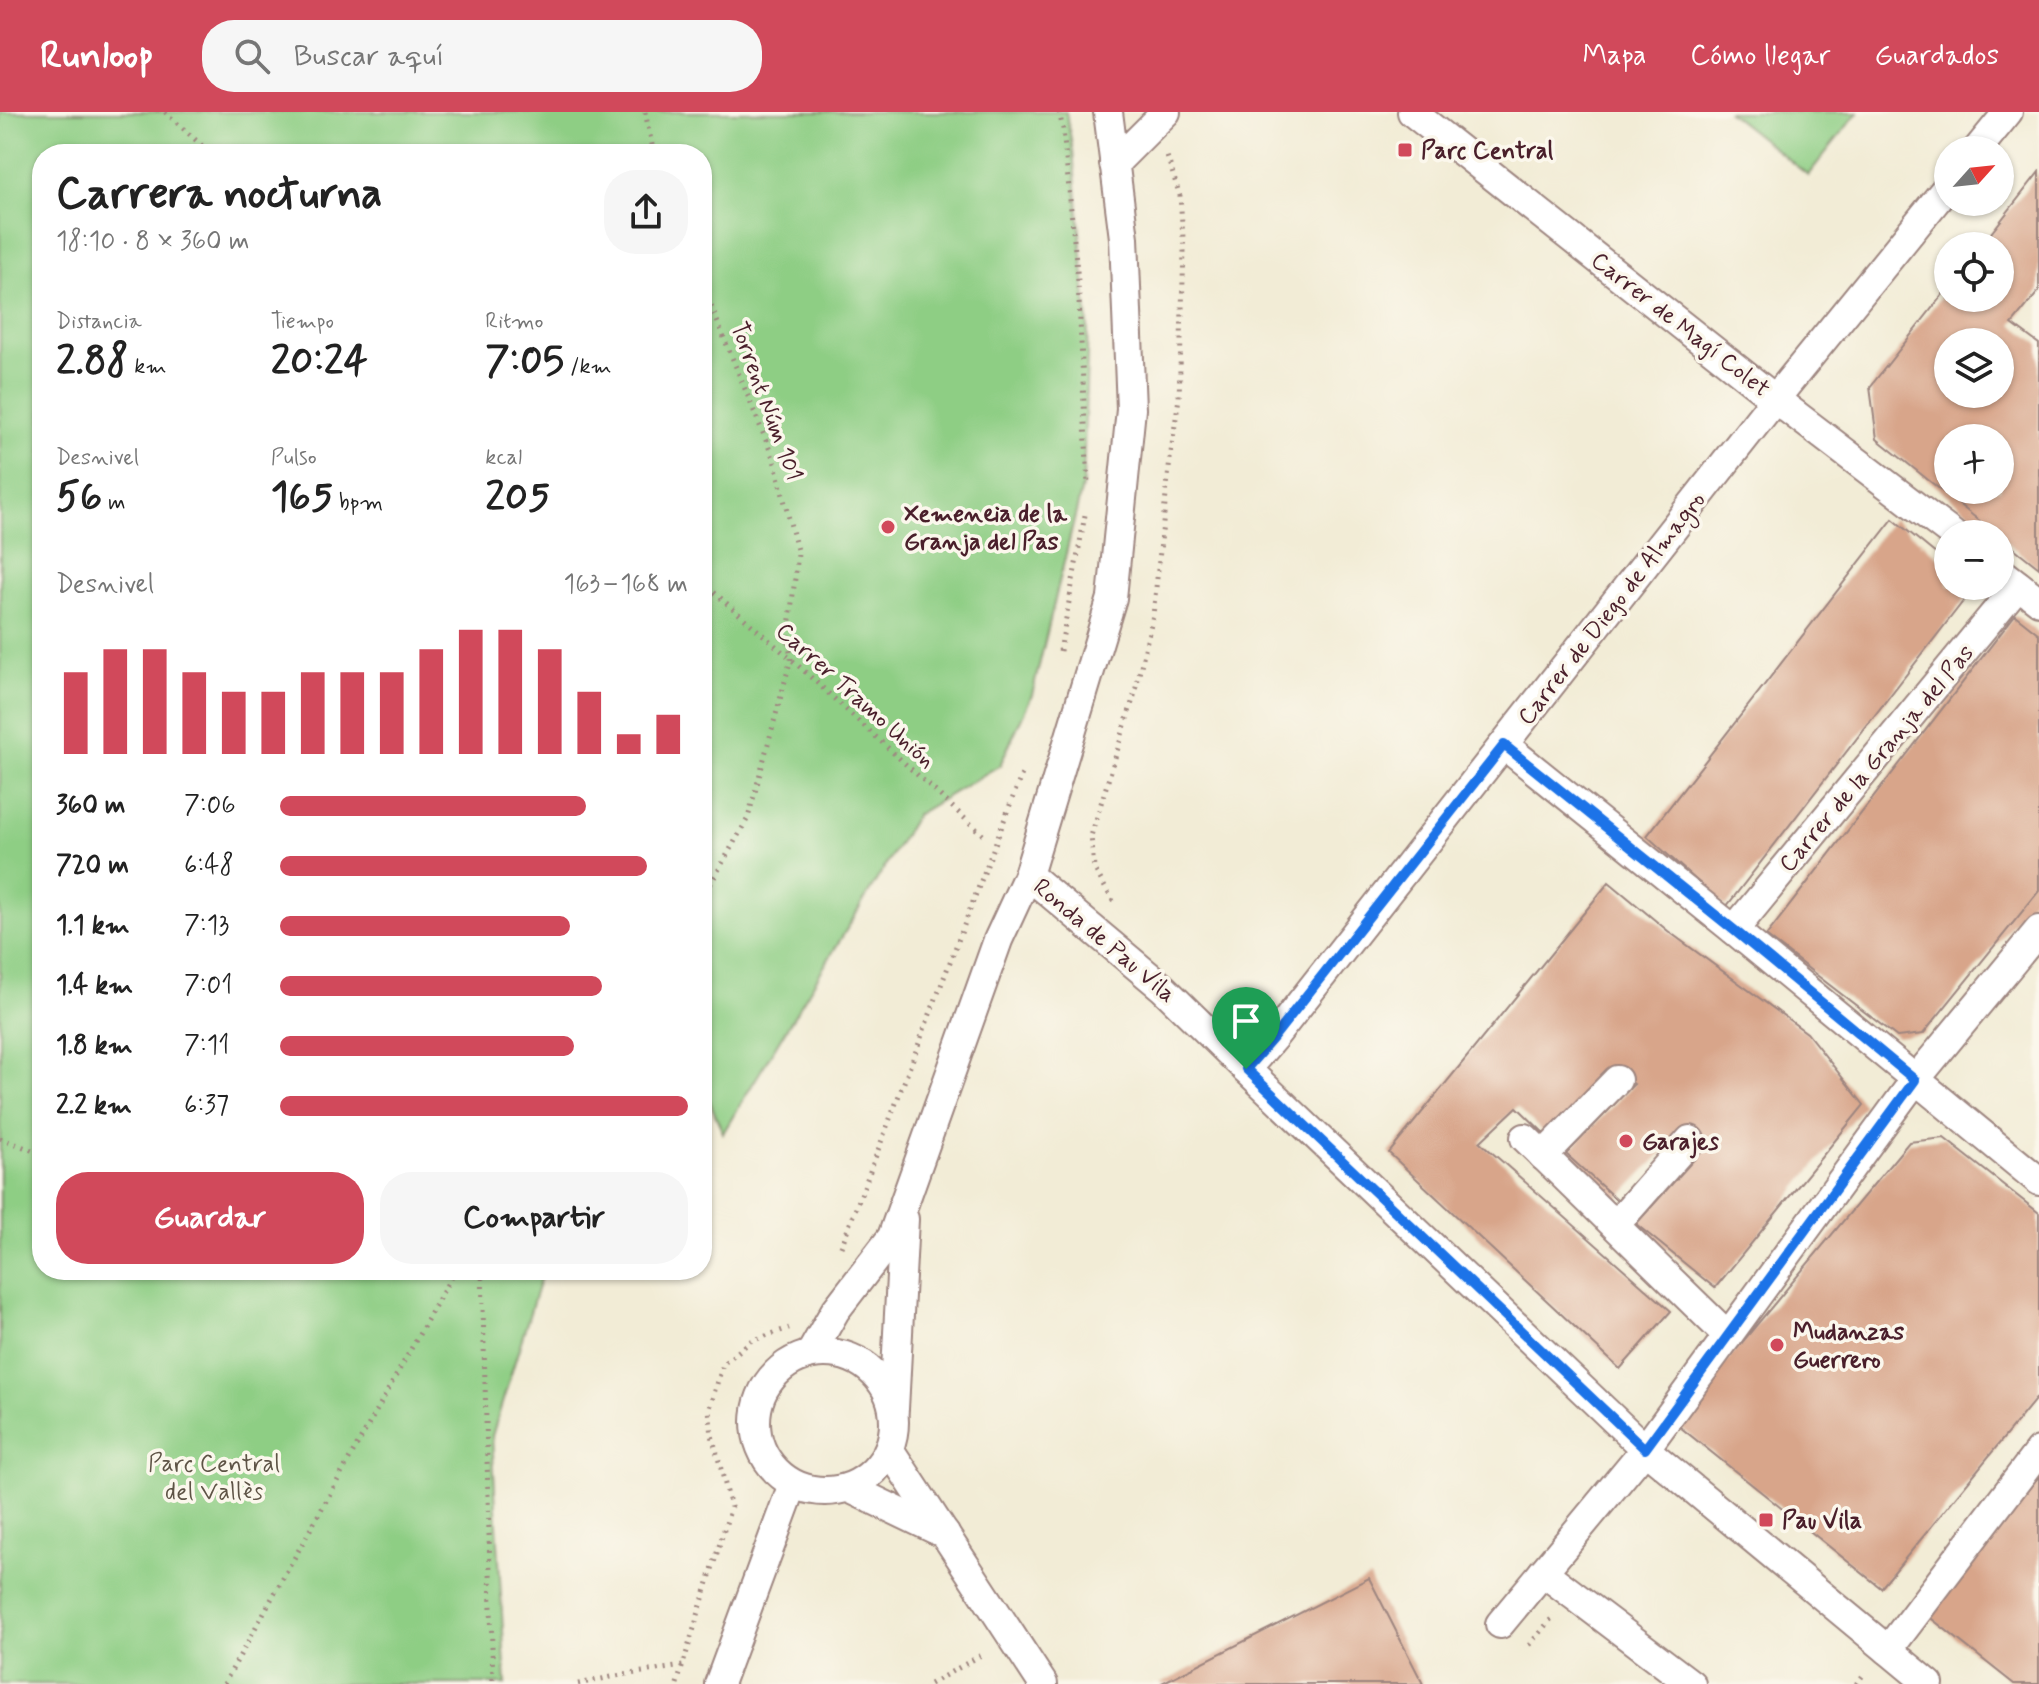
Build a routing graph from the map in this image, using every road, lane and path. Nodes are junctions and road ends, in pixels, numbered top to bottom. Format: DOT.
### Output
graph roads {
  1 [pos="165,112"];
  2 [pos="645,112"];
  3 [pos="1059,112"];
  4 [pos="1108,112"];
  5 [pos="1412,112"];
  6 [pos="2008,112"];
  7 [pos="1162,117"];
  8 [pos="1988,136"];
  9 [pos="200,144"];
  10 [pos="652,144"];
  11 [pos="1114,164"];
  12 [pos="1934,203"];
  13 [pos="712,308"];
  14 [pos="1775,399"];
  15 [pos="1089,494"];
  16 [pos="1086,510"];
  17 [pos="1934,520"];
  18 [pos="2019,586"];
  19 [pos="712,591"];
  20 [pos="791,659"];
  21 [pos="1057,664"];
  22 [pos="1504,745"];
  23 [pos="1027,761"];
  24 [pos="984,836"];
  25 [pos="1028,875"];
  26 [pos="712,881"];
  27 [pos="1114,903"];
  28 [pos="1734,930"];
  29 [pos="2039,930"];
  30 [pos="1246,1069"];
  31 [pos="1617,1080"];
  32 [pos="1915,1080"];
  33 [pos="0,1138"];
  34 [pos="1690,1140"];
  35 [pos="32,1150"];
  36 [pos="2039,1181"];
  37 [pos="905,1202"];
  38 [pos="1615,1225"];
  39 [pos="838,1255"];
  40 [pos="449,1280"];
  41 [pos="482,1280"];
  42 [pos="801,1322"];
  43 [pos="1728,1336"];
  44 [pos="811,1353"];
  45 [pos="894,1412"];
  46 [pos="889,1449"];
  47 [pos="1645,1449"];
  48 [pos="2039,1451"];
  49 [pos="793,1484"];
  50 [pos="849,1488"];
  51 [pos="945,1534"];
  52 [pos="1543,1572"];
  53 [pos="1500,1624"];
  54 [pos="1888,1650"];
  55 [pos="983,1654"];
  56 [pos="683,1666"];
  57 [pos="1864,1674"];
  58 [pos="224,1684"];
  59 [pos="493,1684"];
  60 [pos="578,1684"];
  61 [pos="677,1684"];
  62 [pos="719,1684"];
  63 [pos="930,1684"];
  64 [pos="1043,1684"];
  65 [pos="1691,1684"];
  66 [pos="1856,1684"];
  67 [pos="1929,1684"];
  1 -- 9 [label="path"];
  2 -- 10 [label="path"];
  3 -- 15 [label="path"];
  4 -- 11 [label="street"];
  5 -- 14 [label="street, Carrer de Magí Colet"];
  6 -- 8 [label="street"];
  7 -- 11 [label="street"];
  7 -- 27 [label="path"];
  11 -- 25 [label="street"];
  12 -- 14 [label="street, Carrer de Diego de Almagro"];
  13 -- 20 [label="path, Torrent Núm 101"];
  14 -- 17 [label="street, Carrer de Magí Colet"];
  14 -- 22 [label="street, Carrer de Diego de Almagro"];
  16 -- 21 [label="path"];
  18 -- 28 [label="street, Carrer de la Granja del Pas"];
  19 -- 20 [label="path, Carrer Tramo Unión"];
  20 -- 24 [label="path, Carrer Tramo Unión"];
  20 -- 26 [label="path, Torrent Núm 101"];
  22 -- 28 [label="street"];
  22 -- 30 [label="street, Carrer de Diego de Almagro"];
  23 -- 39 [label="path"];
  25 -- 30 [label="street, Ronda de Pau Vila"];
  25 -- 37 [label="street"];
  28 -- 32 [label="street"];
  29 -- 32 [label="street"];
  30 -- 47 [label="street, Ronda de Pau Vila"];
  31 -- 38 [label="street"];
  32 -- 36 [label="street"];
  32 -- 43 [label="street"];
  33 -- 35 [label="path"];
  34 -- 38 [label="street"];
  37 -- 44 [label="street"];
  37 -- 45 [label="street"];
  38 -- 43 [label="street"];
  40 -- 58 [label="path"];
  41 -- 59 [label="path"];
  42 -- 56 [label="path"];
  43 -- 47 [label="street"];
  44 -- 45 [label="street"];
  44 -- 49 [label="street"];
  45 -- 46 [label="street"];
  46 -- 50 [label="street"];
  46 -- 51 [label="street"];
  47 -- 52 [label="street"];
  47 -- 54 [label="street, Ronda de Pau Vila"];
  48 -- 54 [label="street"];
  49 -- 50 [label="street"];
  49 -- 62 [label="street"];
  50 -- 51 [label="street"];
  51 -- 64 [label="street"];
  52 -- 53 [label="street"];
  52 -- 65 [label="street"];
  54 -- 67 [label="street, Ronda de Pau Vila"];
  55 -- 63 [label="path"];
  56 -- 60 [label="path"];
  56 -- 61 [label="path"];
  57 -- 66 [label="path"];
}
